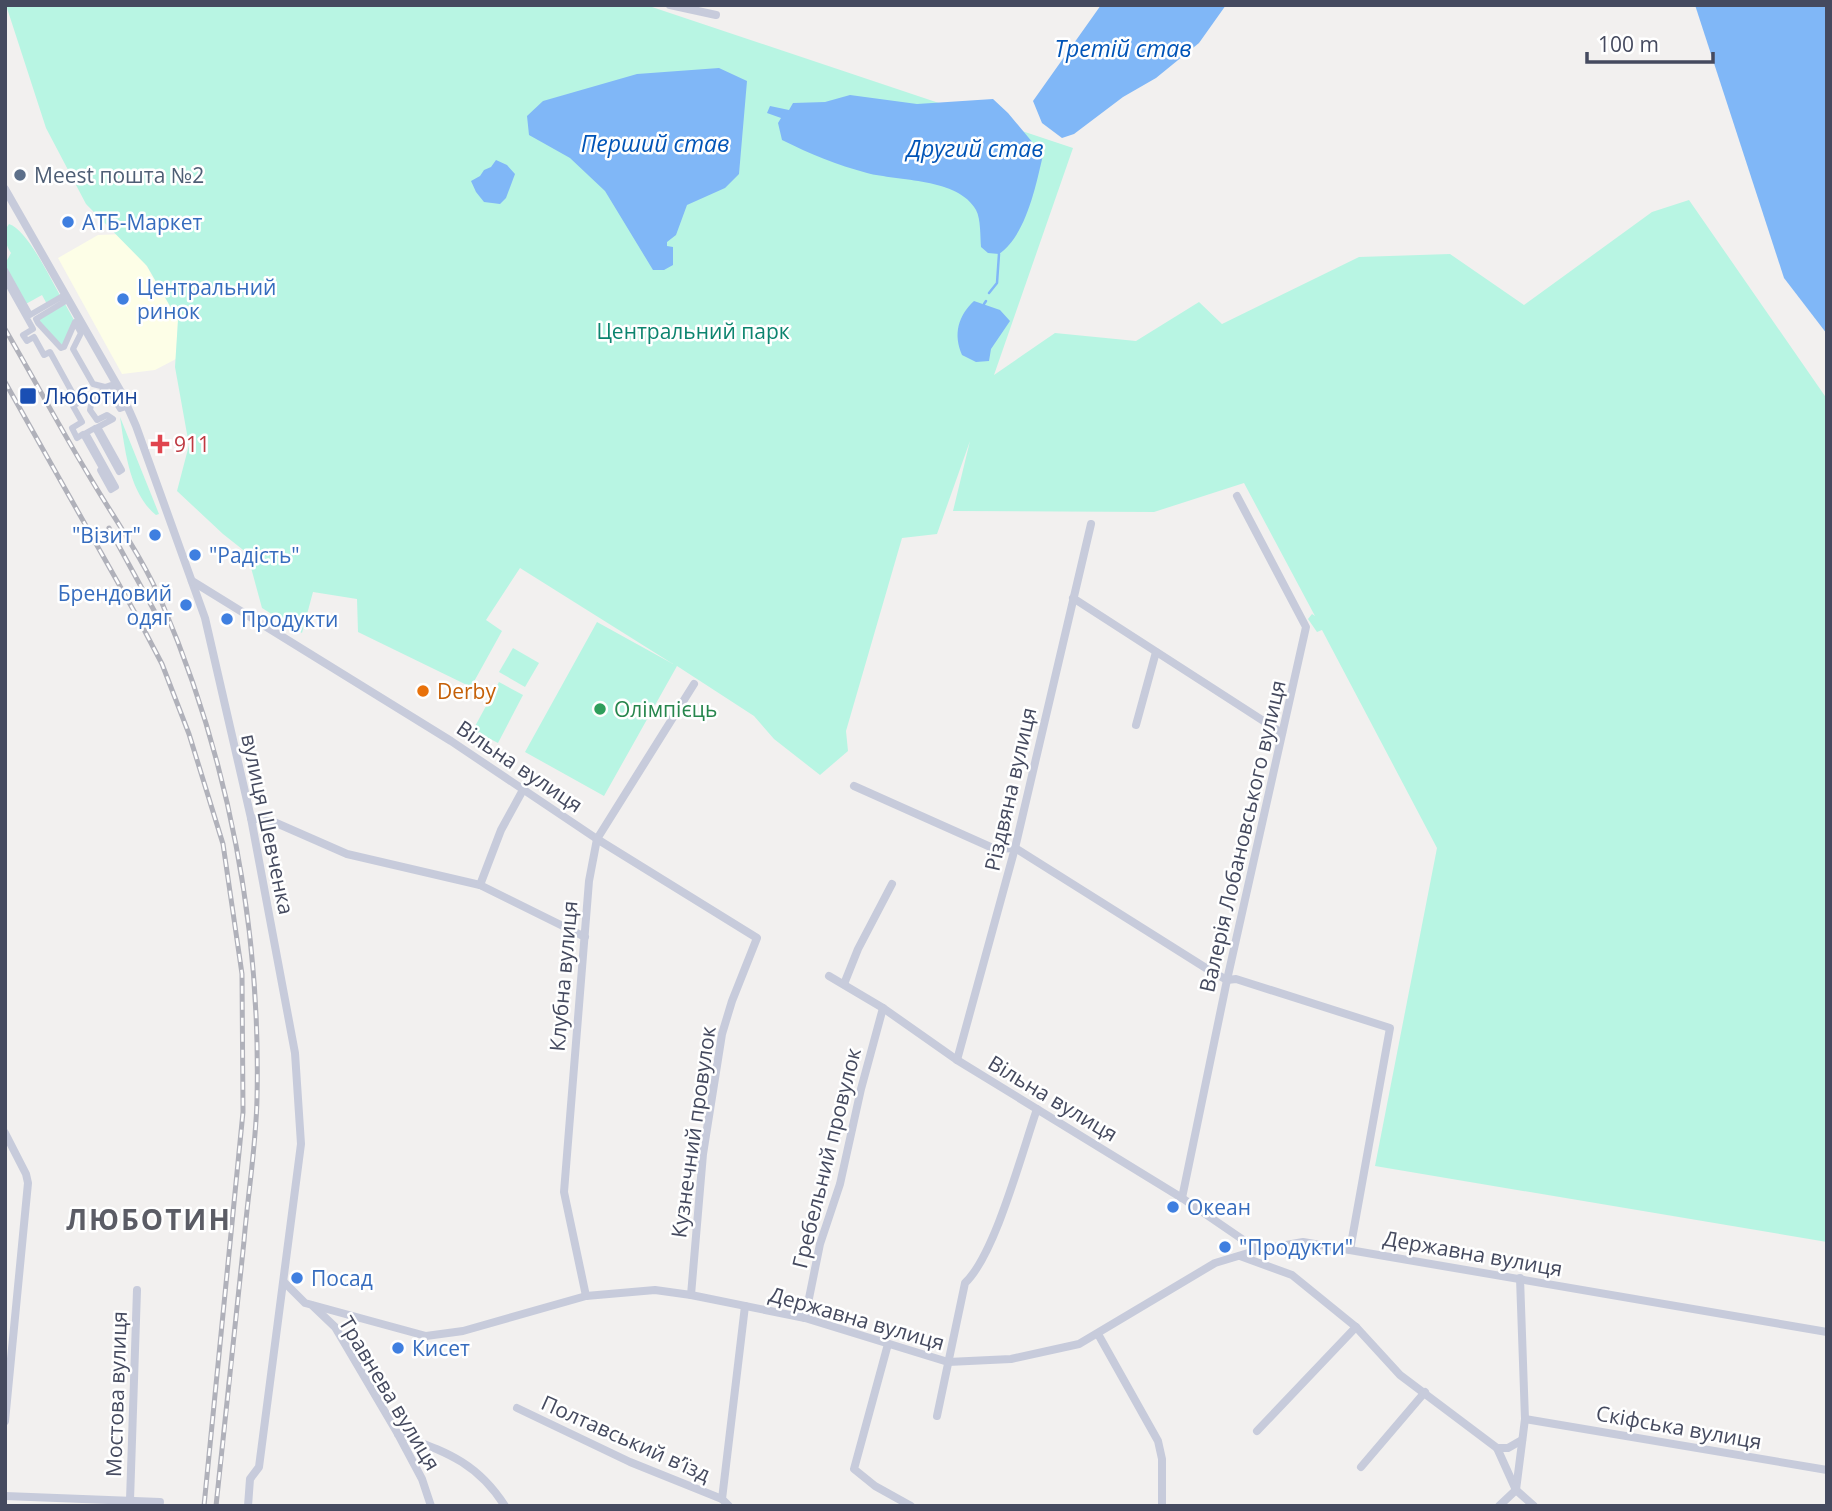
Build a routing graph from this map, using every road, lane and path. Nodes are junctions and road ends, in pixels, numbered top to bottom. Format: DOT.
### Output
graph roads {
  1 [pos="670,5"];
  2 [pos="716,15"];
  3 [pos="5,189"];
  4 [pos="5,270"];
  5 [pos="5,279"];
  6 [pos="1237,496"];
  7 [pos="1091,524"];
  8 [pos="192,581"];
  9 [pos="1073,598"];
  10 [pos="1156,652"];
  11 [pos="694,684"];
  12 [pos="1136,725"];
  13 [pos="1282,733"];
  14 [pos="854,786"];
  15 [pos="524,788"];
  16 [pos="251,818"];
  17 [pos="597,839"];
  18 [pos="1015,848"];
  19 [pos="892,884"];
  20 [pos="480,885"];
  21 [pos="585,937"];
  22 [pos="757,938"];
  23 [pos="829,976"];
  24 [pos="1227,979"];
  25 [pos="844,984"];
  26 [pos="883,1008"];
  27 [pos="957,1060"];
  28 [pos="1037,1109"];
  29 [pos="5,1133"];
  30 [pos="1182,1198"];
  31 [pos="1258,1250"];
  32 [pos="1350,1250"];
  33 [pos="1240,1256"];
  34 [pos="1520,1279"];
  35 [pos="284,1282"];
  36 [pos="137,1290"];
  37 [pos="691,1294"];
  38 [pos="586,1296"];
  39 [pos="310,1304"];
  40 [pos="745,1306"];
  41 [pos="805,1318"];
  42 [pos="1356,1327"];
  43 [pos="1827,1332"];
  44 [pos="1098,1334"];
  45 [pos="888,1344"];
  46 [pos="948,1362"];
  47 [pos="1425,1392"];
  48 [pos="517,1408"];
  49 [pos="937,1416"];
  50 [pos="1525,1419"];
  51 [pos="5,1421"];
  52 [pos="1257,1431"];
  53 [pos="398,1434"];
  54 [pos="1522,1440"];
  55 [pos="1497,1447"];
  56 [pos="1361,1467"];
  57 [pos="1827,1470"];
  58 [pos="1516,1490"];
  59 [pos="5,1496"];
  60 [pos="722,1499"];
  61 [pos="130,1500"];
  62 [pos="106,1502"];
  63 [pos="160,1502"];
  64 [pos="247,1506"];
  65 [pos="431,1506"];
  66 [pos="505,1506"];
  67 [pos="729,1506"];
  68 [pos="911,1506"];
  69 [pos="1162,1506"];
  70 [pos="1499,1506"];
  71 [pos="1534,1506"];
  1 -- 2 [label="street"];
  3 -- 8 [label="street, вулиця Шевченка"];
  4 -- 5 [label="street"];
  6 -- 13 [label="street, Валерія Лобановського вулиця"];
  7 -- 9 [label="street, Різдвяна вулиця"];
  8 -- 15 [label="street, Вільна вулиця"];
  8 -- 16 [label="street, вулиця Шевченка"];
  9 -- 10 [label="street"];
  9 -- 18 [label="street, Різдвяна вулиця"];
  10 -- 12 [label="street"];
  10 -- 13 [label="street"];
  11 -- 17 [label="street, Клубна вулиця"];
  13 -- 24 [label="street, Валерія Лобановського вулиця"];
  14 -- 18 [label="street"];
  15 -- 17 [label="street, Вільна вулиця"];
  15 -- 20 [label="street"];
  16 -- 20 [label="street"];
  16 -- 35 [label="street, вулиця Шевченка"];
  17 -- 21 [label="street, Клубна вулиця"];
  17 -- 22 [label="street, Вільна вулиця"];
  18 -- 24 [label="street"];
  18 -- 27 [label="street, Різдвяна вулиця"];
  19 -- 25 [label="street"];
  20 -- 21 [label="street"];
  21 -- 38 [label="street, Клубна вулиця"];
  22 -- 37 [label="street, Кузнечний провулок"];
  23 -- 25 [label="street, Вільна вулиця"];
  24 -- 30 [label="street, Валерія Лобановського вулиця"];
  24 -- 32 [label="street"];
  25 -- 26 [label="street, Вільна вулиця"];
  26 -- 27 [label="street, Вільна вулиця"];
  26 -- 41 [label="street, Гребельний провулок"];
  27 -- 28 [label="street, Вільна вулиця"];
  28 -- 30 [label="street, Вільна вулиця"];
  28 -- 46 [label="street"];
  29 -- 51 [label="street"];
  30 -- 31 [label="street, Вільна вулиця"];
  31 -- 32 [label="street, Державна вулиця"];
  31 -- 33 [label="street, Державна вулиця"];
  32 -- 34 [label="street, Державна вулиця"];
  33 -- 42 [label="street"];
  33 -- 44 [label="street, Державна вулиця"];
  34 -- 43 [label="street, Державна вулиця"];
  34 -- 50 [label="street"];
  35 -- 39 [label="street, Державна вулиця"];
  35 -- 64 [label="street, вулиця Шевченка"];
  36 -- 61 [label="street, Мостова вулиця"];
  37 -- 38 [label="street, Державна вулиця"];
  37 -- 40 [label="street, Державна вулиця"];
  38 -- 39 [label="street, Державна вулиця"];
  39 -- 53 [label="street, Травнева вулиця"];
  40 -- 41 [label="street, Державна вулиця"];
  40 -- 60 [label="street"];
  41 -- 45 [label="street, Державна вулиця"];
  42 -- 47 [label="street"];
  42 -- 52 [label="street"];
  44 -- 46 [label="street, Державна вулиця"];
  44 -- 69 [label="street"];
  45 -- 46 [label="street, Державна вулиця"];
  45 -- 68 [label="street"];
  46 -- 49 [label="street"];
  47 -- 55 [label="street"];
  47 -- 56 [label="street"];
  48 -- 60 [label="street, Полтавський в’їзд"];
  50 -- 54 [label="street"];
  50 -- 57 [label="street, Скіфська вулиця"];
  53 -- 65 [label="street, Травнева вулиця"];
  53 -- 66 [label="street"];
  54 -- 55 [label="street"];
  54 -- 58 [label="street"];
  55 -- 58 [label="street"];
  58 -- 70 [label="street"];
  58 -- 71 [label="street"];
  59 -- 62 [label="street"];
  60 -- 67 [label="street"];
  61 -- 62 [label="street"];
  61 -- 63 [label="street"];
}
